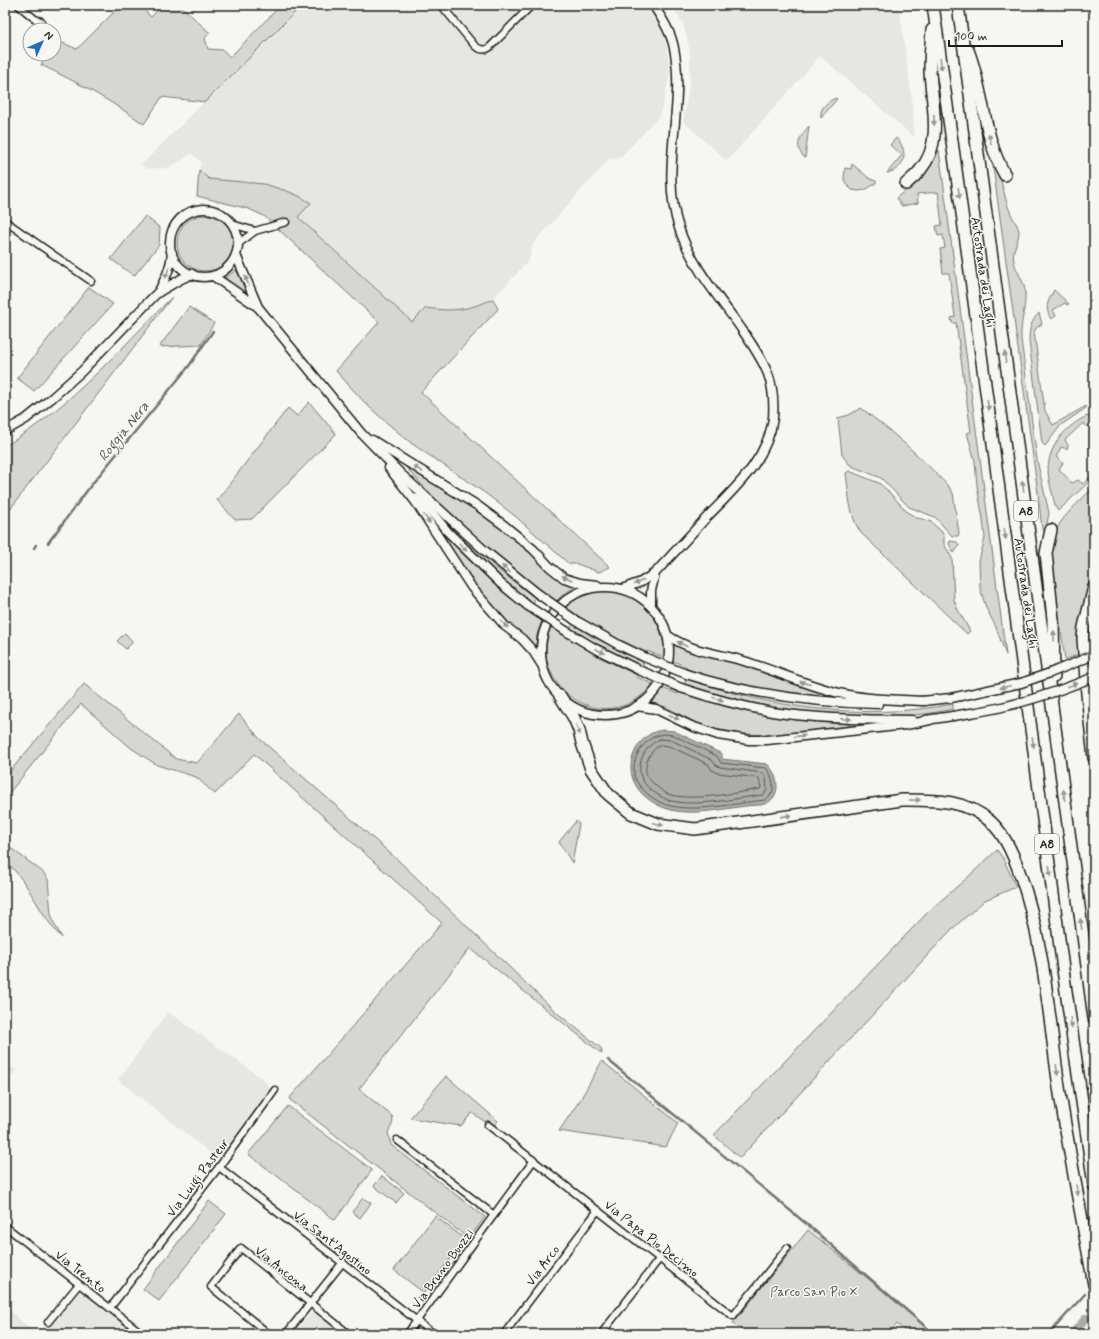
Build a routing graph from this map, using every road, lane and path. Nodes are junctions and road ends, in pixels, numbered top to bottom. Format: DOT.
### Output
graph roads {
  1 [pos="18,5"];
  2 [pos="441,5"];
  3 [pos="532,5"];
  4 [pos="653,5"];
  5 [pos="958,5"];
  6 [pos="934,8"];
  7 [pos="41,21"];
  8 [pos="961,31"];
  9 [pos="1005,175"];
  10 [pos="906,184"];
  11 [pos="5,221"];
  12 [pos="286,222"];
  13 [pos="232,224"];
  14 [pos="255,231"];
  15 [pos="238,244"];
  16 [pos="172,252"];
  17 [pos="236,255"];
  18 [pos="192,274"];
  19 [pos="213,276"];
  20 [pos="91,281"];
  21 [pos="158,293"];
  22 [pos="258,307"];
  23 [pos="5,431"];
  24 [pos="361,433"];
  25 [pos="401,474"];
  26 [pos="1051,530"];
  27 [pos="655,573"];
  28 [pos="605,587"];
  29 [pos="1094,587"];
  30 [pos="622,589"];
  31 [pos="651,606"];
  32 [pos="667,635"];
  33 [pos="1094,655"];
  34 [pos="543,667"];
  35 [pos="1094,676"];
  36 [pos="560,696"];
  37 [pos="926,701"];
  38 [pos="637,706"];
  39 [pos="1054,717"];
  40 [pos="930,720"];
  41 [pos="1094,758"];
  42 [pos="1094,1018"];
  43 [pos="275,1090"];
  44 [pos="488,1125"];
  45 [pos="397,1140"];
  46 [pos="534,1160"];
  47 [pos="219,1167"];
  48 [pos="1094,1185"];
  49 [pos="598,1210"];
  50 [pos="494,1215"];
  51 [pos="5,1226"];
  52 [pos="787,1248"];
  53 [pos="660,1258"];
  54 [pos="343,1262"];
  55 [pos="79,1284"];
  56 [pos="1094,1285"];
  57 [pos="310,1304"];
  58 [pos="110,1308"];
  59 [pos="417,1320"];
  60 [pos="48,1322"];
  61 [pos="605,1333"];
  62 [pos="143,1334"];
  63 [pos="269,1334"];
  64 [pos="286,1334"];
  65 [pos="349,1334"];
  66 [pos="407,1334"];
  67 [pos="434,1334"];
  68 [pos="504,1334"];
  1 -- 7 [label="street"];
  2 -- 3 [label="street"];
  4 -- 27 [label="main road"];
  5 -- 8 [label="highway, Autostrada dei Laghi / A8"];
  6 -- 10 [label="highway, one-way"];
  6 -- 48 [label="highway, Autostrada dei Laghi / A8, one-way"];
  9 -- 8 [label="highway, one-way"];
  39 -- 8 [label="highway, Autostrada dei Laghi / A8, one-way"];
  11 -- 20 [label="street"];
  12 -- 14 [label="street"];
  13 -- 14 [label="street"];
  13 -- 15 [label="main road"];
  13 -- 16 [label="main road"];
  14 -- 15 [label="street"];
  15 -- 17 [label="main road"];
  16 -- 18 [label="main road"];
  16 -- 21 [label="main road, one-way"];
  17 -- 19 [label="main road"];
  22 -- 17 [label="main road, one-way"];
  18 -- 19 [label="main road"];
  18 -- 21 [label="main road"];
  19 -- 22 [label="main road"];
  21 -- 23 [label="main road"];
  22 -- 24 [label="main road"];
  24 -- 25 [label="main road"];
  28 -- 24 [label="main road, one-way"];
  24 -- 34 [label="main road, one-way"];
  37 -- 25 [label="main road, one-way, bridge"];
  25 -- 40 [label="main road, one-way, bridge"];
  39 -- 26 [label="highway, one-way"];
  27 -- 30 [label="main road, one-way"];
  27 -- 31 [label="main road"];
  28 -- 30 [label="main road"];
  28 -- 34 [label="main road"];
  29 -- 41 [label="highway"];
  30 -- 31 [label="main road"];
  31 -- 32 [label="main road"];
  37 -- 32 [label="main road, one-way"];
  32 -- 38 [label="main road"];
  33 -- 37 [label="main road, one-way, bridge"];
  34 -- 36 [label="main road"];
  40 -- 35 [label="main road, one-way, bridge"];
  36 -- 38 [label="main road"];
  36 -- 56 [label="highway, one-way"];
  38 -- 40 [label="main road, one-way"];
  42 -- 39 [label="highway, Autostrada dei Laghi / A8, one-way"];
  43 -- 47 [label="street, Via Luigi Pasteur"];
  44 -- 46 [label="street, Via Papa Pio Decimo"];
  45 -- 50 [label="street"];
  46 -- 49 [label="street, Via Papa Pio Decimo"];
  46 -- 50 [label="street, Via Bruno Buozzi"];
  47 -- 54 [label="street, Via Sant'Agostino"];
  47 -- 58 [label="street, Via Luigi Pasteur"];
  49 -- 53 [label="street, Via Papa Pio Decimo"];
  49 -- 68 [label="street, Via Arco"];
  50 -- 59 [label="street, Via Bruno Buozzi"];
  51 -- 55 [label="street, Via Trento"];
  52 -- 53 [label="street, Via Papa Pio Decimo"];
  53 -- 61 [label="street"];
  54 -- 57 [label="street"];
  54 -- 59 [label="street, Via Sant'Agostino"];
  55 -- 58 [label="street, Via Trento"];
  55 -- 60 [label="street"];
  57 -- 63 [label="street, Via Ancona"];
  57 -- 64 [label="street"];
  57 -- 65 [label="street, Via Ancona"];
  58 -- 62 [label="street, Via Trento"];
  59 -- 66 [label="street, Via Bruno Buozzi"];
  59 -- 67 [label="street, Via Sant'Agostino"];
}
